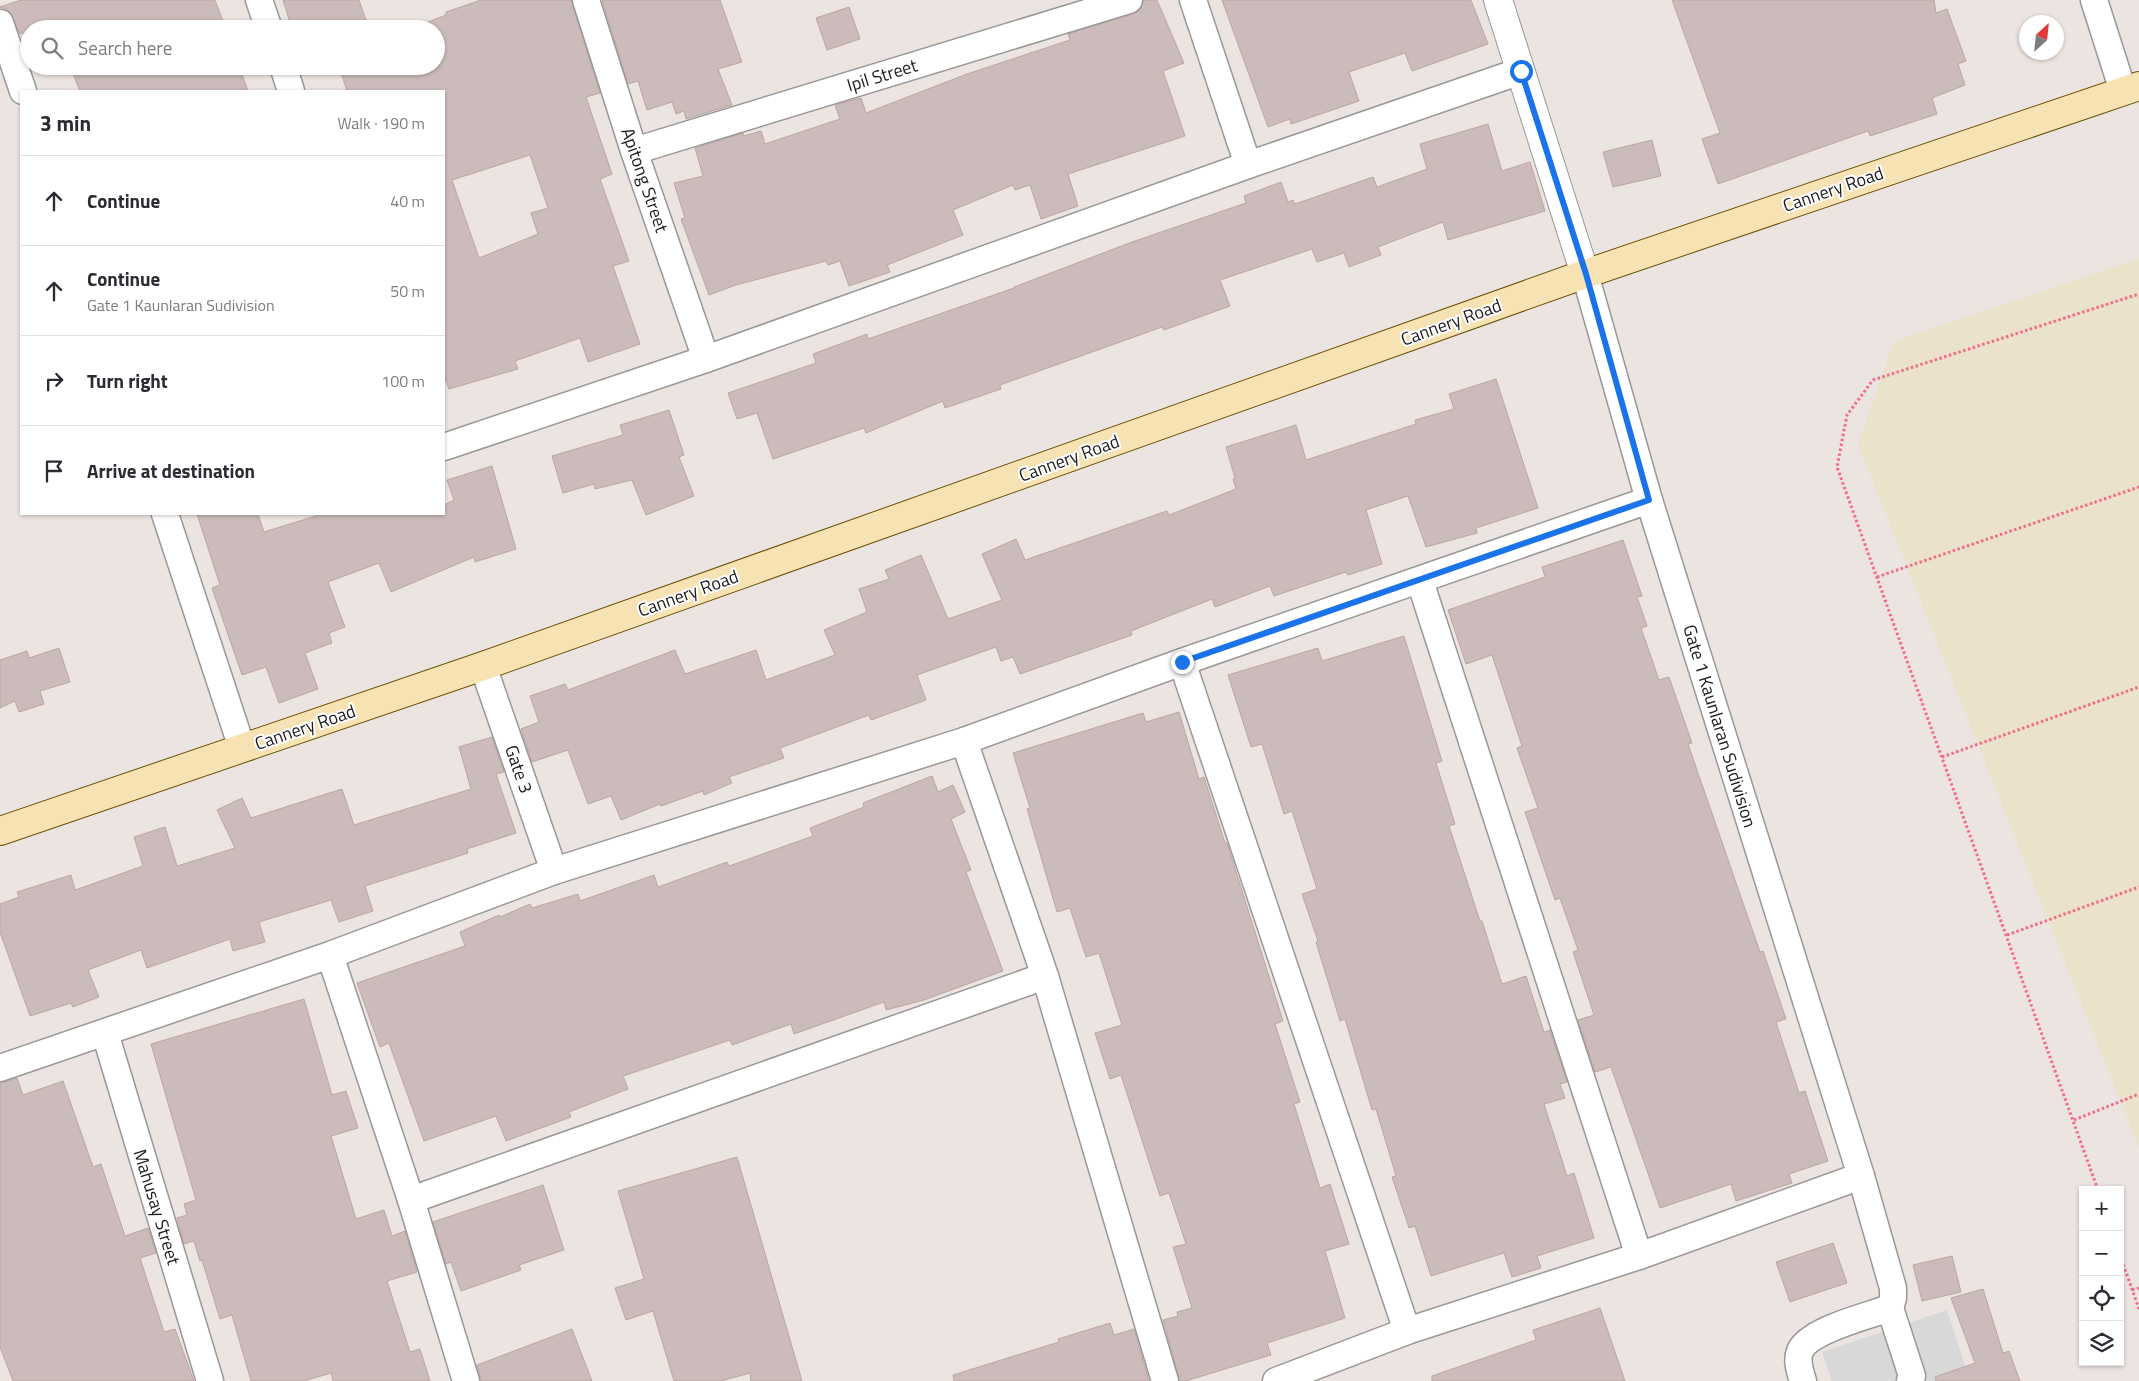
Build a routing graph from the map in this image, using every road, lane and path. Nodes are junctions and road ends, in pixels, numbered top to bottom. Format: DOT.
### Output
graph roads {
  1 [pos="259,0"];
  2 [pos="586,0"];
  3 [pos="1129,0"];
  4 [pos="1193,0"];
  5 [pos="1498,0"];
  6 [pos="2094,0"];
  7 [pos="266,20"];
  8 [pos="0,23"];
  9 [pos="1521,71"];
  10 [pos="285,75"];
  11 [pos="2131,88"];
  12 [pos="23,90"];
  13 [pos="291,90"];
  14 [pos="634,151"];
  15 [pos="1248,166"];
  16 [pos="1586,274"];
  17 [pos="2139,294"];
  18 [pos="706,359"];
  19 [pos="445,447"];
  20 [pos="2139,487"];
  21 [pos="1649,500"];
  22 [pos="165,515"];
  23 [pos="1877,577"];
  24 [pos="1420,581"];
  25 [pos="1182,662"];
  26 [pos="483,666"];
  27 [pos="2139,687"];
  28 [pos="964,741"];
  29 [pos="242,748"];
  30 [pos="1942,757"];
  31 [pos="1,827"];
  32 [pos="554,871"];
  33 [pos="2139,887"];
  34 [pos="2007,935"];
  35 [pos="330,955"];
  36 [pos="1045,976"];
  37 [pos="104,1033"];
  38 [pos="0,1068"];
  39 [pos="2139,1094"];
  40 [pos="2074,1120"];
  41 [pos="1861,1176"];
  42 [pos="2097,1186"];
  43 [pos="411,1200"];
  44 [pos="1639,1256"];
  45 [pos="2124,1266"];
  46 [pos="2139,1288"];
  47 [pos="2132,1290"];
  48 [pos="1890,1308"];
  49 [pos="2139,1309"];
  50 [pos="1407,1331"];
  51 [pos="210,1381"];
  52 [pos="466,1381"];
  53 [pos="1165,1381"];
  54 [pos="1276,1381"];
  55 [pos="1803,1381"];
  56 [pos="1910,1381"];
  1 -- 7 [label="street"];
  2 -- 14 [label="street, Apitong Street"];
  3 -- 14 [label="street, Ipil Street"];
  4 -- 15 [label="street"];
  5 -- 9 [label="street"];
  6 -- 11 [label="street"];
  8 -- 12 [label="street"];
  9 -- 15 [label="street"];
  9 -- 16 [label="street"];
  10 -- 13 [label="street"];
  11 -- 16 [label="main road, Cannery Road"];
  14 -- 18 [label="street, Apitong Street"];
  15 -- 18 [label="street"];
  16 -- 21 [label="street, Gate 1 Kaunlaran Sudivision"];
  16 -- 26 [label="main road, Cannery Road"];
  17 -- 23 [label="path"];
  18 -- 19 [label="street"];
  20 -- 23 [label="path"];
  21 -- 24 [label="street"];
  21 -- 41 [label="street, Gate 1 Kaunlaran Sudivision"];
  22 -- 29 [label="street"];
  23 -- 30 [label="path"];
  24 -- 25 [label="street"];
  24 -- 44 [label="street"];
  25 -- 28 [label="street"];
  25 -- 50 [label="street"];
  26 -- 29 [label="main road, Cannery Road"];
  26 -- 32 [label="street, Gate 3"];
  27 -- 30 [label="path"];
  28 -- 32 [label="street"];
  28 -- 36 [label="street"];
  29 -- 31 [label="main road, Cannery Road"];
  30 -- 34 [label="path"];
  32 -- 35 [label="street"];
  33 -- 34 [label="path"];
  34 -- 40 [label="path"];
  35 -- 37 [label="street"];
  35 -- 43 [label="street"];
  36 -- 43 [label="street"];
  36 -- 53 [label="street"];
  37 -- 38 [label="street"];
  37 -- 51 [label="street, Mahusay Street"];
  39 -- 40 [label="path"];
  40 -- 42 [label="path"];
  41 -- 44 [label="street"];
  41 -- 48 [label="street, Gate 1 Kaunlaran Sudivision"];
  43 -- 52 [label="street"];
  44 -- 50 [label="street"];
  45 -- 47 [label="path"];
  46 -- 47 [label="path"];
  47 -- 49 [label="path"];
  48 -- 55 [label="street"];
  48 -- 56 [label="street"];
  50 -- 54 [label="street"];
}
